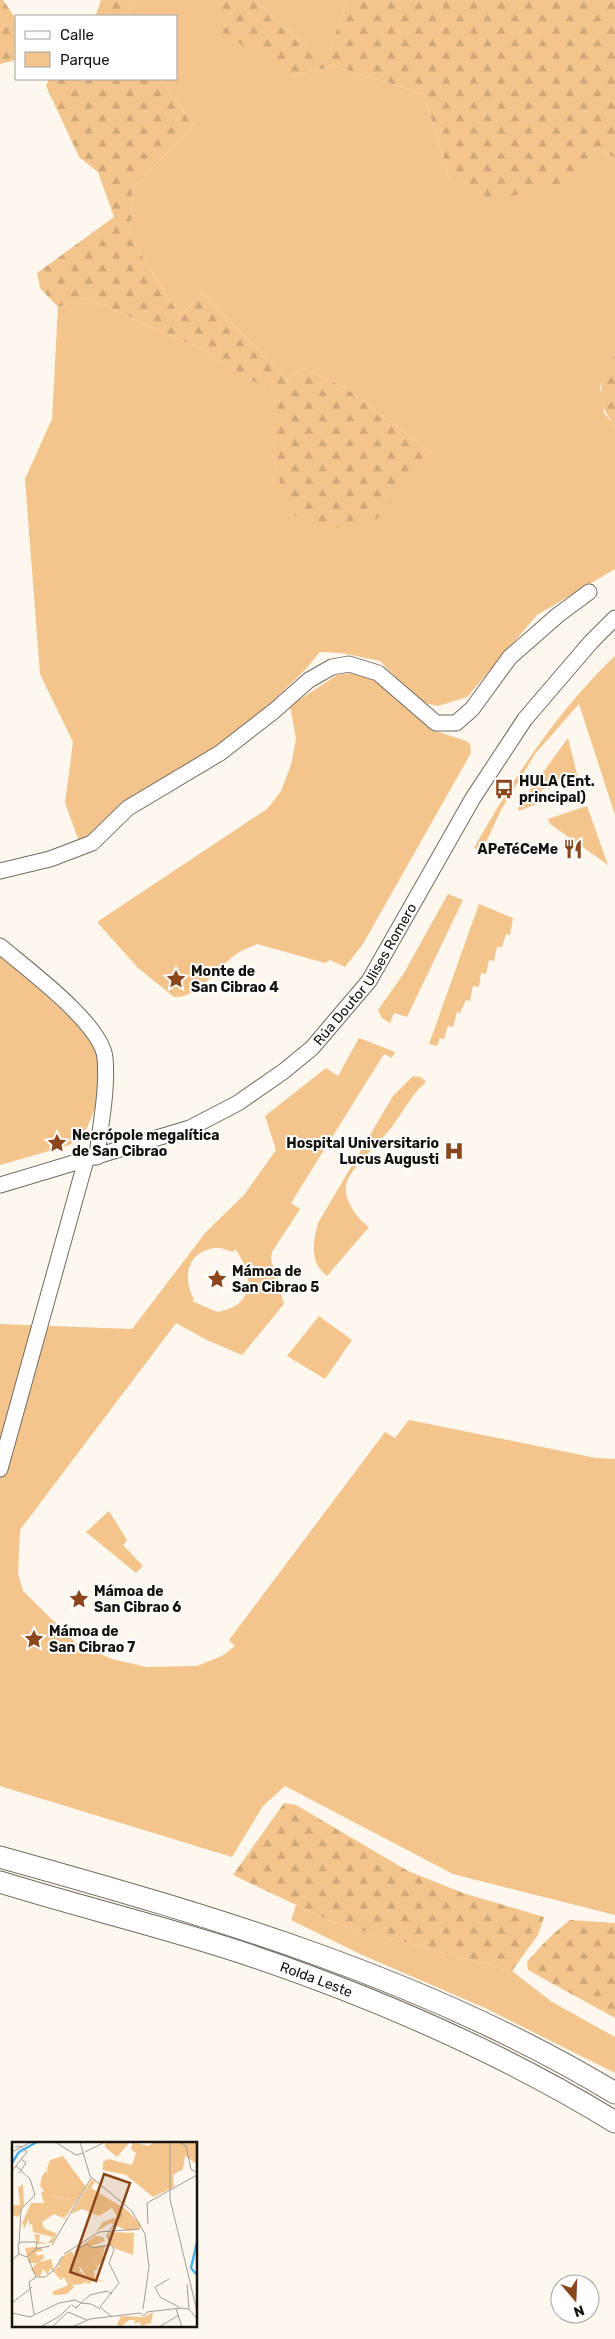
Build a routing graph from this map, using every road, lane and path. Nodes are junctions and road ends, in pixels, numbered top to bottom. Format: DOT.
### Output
graph roads {
  1 [pos="589,592"];
  2 [pos="615,618"];
  3 [pos="0,871"];
  4 [pos="0,946"];
  5 [pos="91,1159"];
  6 [pos="0,1185"];
  7 [pos="0,1470"];
  8 [pos="0,1857"];
  9 [pos="0,1882"];
  10 [pos="615,2093"];
  11 [pos="615,2122"];
  1 -- 3 [label="street"];
  2 -- 5 [label="street, Rúa Doutor Ulises Romero"];
  4 -- 5 [label="street"];
  5 -- 6 [label="street, Rúa Doutor Ulises Romero"];
  5 -- 7 [label="street"];
  8 -- 10 [label="highway, Rolda Leste"];
  9 -- 11 [label="highway, Rolda Leste"];
}
